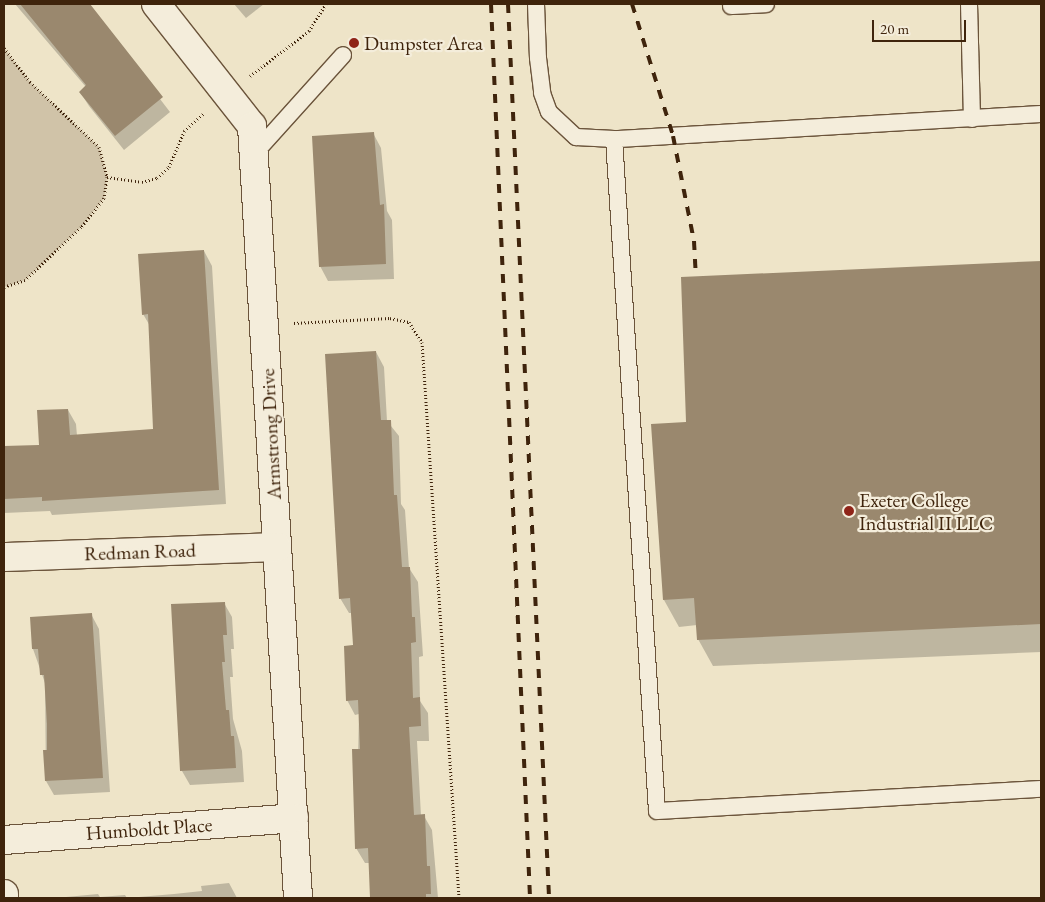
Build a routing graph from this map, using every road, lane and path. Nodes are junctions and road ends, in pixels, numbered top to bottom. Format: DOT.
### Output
graph roads {
  1 [pos="156,4"];
  2 [pos="326,4"];
  3 [pos="536,4"];
  4 [pos="766,4"];
  5 [pos="969,4"];
  6 [pos="731,6"];
  7 [pos="4,48"];
  8 [pos="343,55"];
  9 [pos="227,94"];
  10 [pos="1041,114"];
  11 [pos="972,119"];
  12 [pos="614,139"];
  13 [pos="254,154"];
  14 [pos="107,177"];
  15 [pos="4,287"];
  16 [pos="264,325"];
  17 [pos="277,547"];
  18 [pos="4,557"];
  19 [pos="1041,789"];
  20 [pos="294,818"];
  21 [pos="4,840"];
  22 [pos="4,894"];
  23 [pos="4,898"];
  24 [pos="298,898"];
  25 [pos="459,898"];
  1 -- 9 [label="street, Armstrong Drive"];
  2 -- 9 [label="path"];
  3 -- 12 [label="lane"];
  4 -- 6 [label="lane"];
  5 -- 11 [label="lane"];
  7 -- 14 [label="path"];
  8 -- 13 [label="lane"];
  9 -- 13 [label="street, Armstrong Drive"];
  9 -- 14 [label="path"];
  10 -- 11 [label="lane"];
  11 -- 12 [label="lane"];
  12 -- 19 [label="lane"];
  13 -- 16 [label="street, Armstrong Drive"];
  14 -- 15 [label="path"];
  16 -- 17 [label="street, Armstrong Drive"];
  16 -- 25 [label="path"];
  17 -- 18 [label="street, Redman Road"];
  17 -- 20 [label="street, Armstrong Drive"];
  20 -- 21 [label="street, Humboldt Place"];
  20 -- 24 [label="street, Armstrong Drive"];
  22 -- 23 [label="street"];
}
